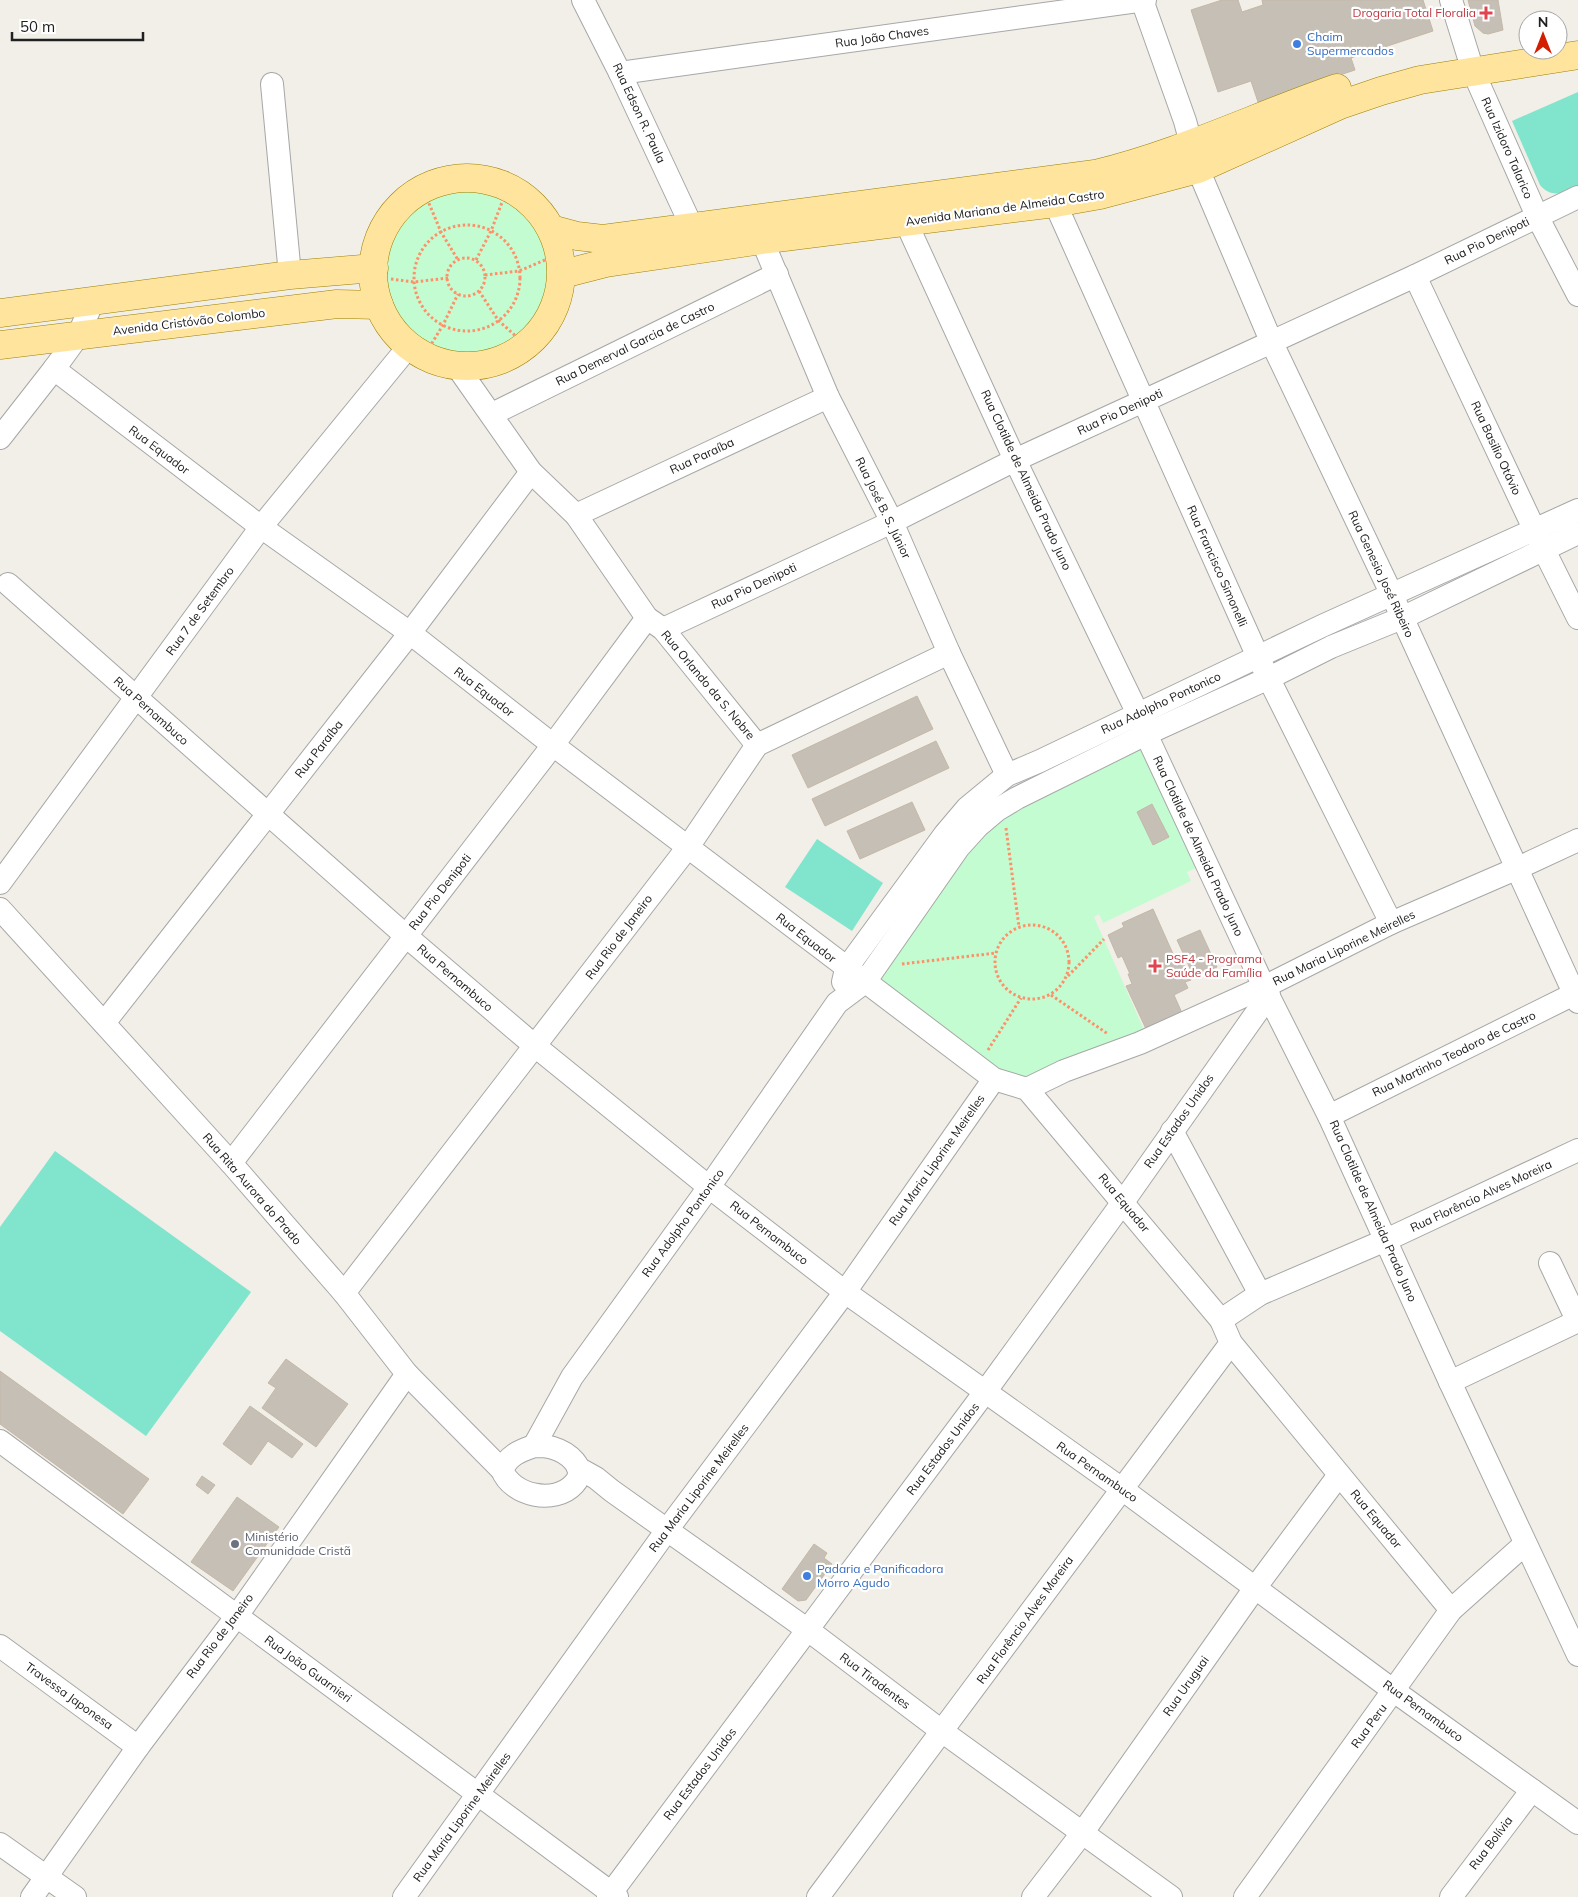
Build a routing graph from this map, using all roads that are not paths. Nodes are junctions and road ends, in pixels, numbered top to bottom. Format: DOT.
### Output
graph roads {
  1 [pos="583,0"];
  2 [pos="1143,0"];
  3 [pos="1451,0"];
  4 [pos="1518,47"];
  5 [pos="1578,55"];
  6 [pos="1470,62"];
  7 [pos="620,73"];
  8 [pos="272,84"];
  9 [pos="1195,156"];
  10 [pos="1578,197"];
  11 [pos="1055,203"];
  12 [pos="901,211"];
  13 [pos="1537,216"];
  14 [pos="692,227"];
  15 [pos="551,229"];
  16 [pos="762,240"];
  17 [pos="554,267"];
  18 [pos="381,273"];
  19 [pos="777,274"];
  20 [pos="290,275"];
  21 [pos="1416,276"];
  22 [pos="1578,295"];
  23 [pos="93,301"];
  24 [pos="379,305"];
  25 [pos="0,314"];
  26 [pos="78,336"];
  27 [pos="1271,341"];
  28 [pos="0,345"];
  29 [pos="418,347"];
  30 [pos="456,365"];
  31 [pos="54,369"];
  32 [pos="828,397"];
  33 [pos="1143,402"];
  34 [pos="492,414"];
  35 [pos="0,438"];
  36 [pos="1015,460"];
  37 [pos="532,472"];
  38 [pos="1578,510"];
  39 [pos="576,516"];
  40 [pos="892,522"];
  41 [pos="261,527"];
  42 [pos="1578,533"];
  43 [pos="1540,540"];
  44 [pos="8,584"];
  45 [pos="1392,595"];
  46 [pos="1402,618"];
  47 [pos="1578,618"];
  48 [pos="655,623"];
  49 [pos="1322,626"];
  50 [pos="410,633"];
  51 [pos="1330,647"];
  52 [pos="949,653"];
  53 [pos="1258,657"];
  54 [pos="1269,678"];
  55 [pos="136,698"];
  56 [pos="1138,714"];
  57 [pos="1146,734"];
  58 [pos="553,745"];
  59 [pos="757,745"];
  60 [pos="1007,775"];
  61 [pos="268,814"];
  62 [pos="1578,840"];
  63 [pos="688,847"];
  64 [pos="1518,868"];
  65 [pos="0,883"];
  66 [pos="0,909"];
  67 [pos="1391,923"];
  68 [pos="406,936"];
  69 [pos="846,968"];
  70 [pos="865,982"];
  71 [pos="1267,991"];
  72 [pos="1577,996"];
  73 [pos="837,1003"];
  74 [pos="104,1023"];
  75 [pos="535,1046"];
  76 [pos="994,1079"];
  77 [pos="1027,1089"];
  78 [pos="1330,1116"];
  79 [pos="1172,1131"];
  80 [pos="1578,1150"];
  81 [pos="231,1164"];
  82 [pos="710,1187"];
  83 [pos="1123,1202"];
  84 [pos="1386,1240"];
  85 [pos="1550,1263"];
  86 [pos="845,1292"];
  87 [pos="344,1293"];
  88 [pos="1260,1294"];
  89 [pos="1221,1320"];
  90 [pos="1578,1322"];
  91 [pos="1231,1343"];
  92 [pos="407,1374"];
  93 [pos="1450,1382"];
  94 [pos="985,1392"];
  95 [pos="0,1441"];
  96 [pos="534,1446"];
  97 [pos="578,1468"];
  98 [pos="502,1470"];
  99 [pos="1339,1475"];
  100 [pos="1122,1489"];
  101 [pos="667,1530"];
  102 [pos="1525,1544"];
  103 [pos="1255,1588"];
  104 [pos="1451,1610"];
  105 [pos="236,1616"];
  106 [pos="808,1630"];
  107 [pos="0,1646"];
  108 [pos="1578,1655"];
  109 [pos="1394,1691"];
  110 [pos="943,1732"];
  111 [pos="138,1747"];
  112 [pos="1532,1790"];
  113 [pos="479,1794"];
  114 [pos="1578,1823"];
  115 [pos="1083,1832"];
  116 [pos="0,1844"];
  117 [pos="46,1877"];
  118 [pos="612,1895"];
  119 [pos="32,1897"];
  120 [pos="75,1897"];
  121 [pos="404,1897"];
  122 [pos="818,1897"];
  123 [pos="1033,1897"];
  124 [pos="1171,1897"];
  125 [pos="1245,1897"];
  126 [pos="1451,1897"];
  1 -- 7 [label="street, Rua Edson R. Paula"];
  2 -- 7 [label="street, Rua João Chaves"];
  2 -- 9 [label="street, Rua Genesio José Ribeiro"];
  3 -- 6 [label="street, Rua Izidoro Talarico"];
  4 -- 6 [label="main road, Avenida Mariana de Almeida Castro"];
  5 -- 6 [label="main road, Avenida Mariana de Almeida Castro"];
  6 -- 9 [label="main road, Avenida Mariana de Almeida Castro"];
  6 -- 13 [label="street, Rua Izidoro Talarico"];
  7 -- 14 [label="street, Rua Edson R. Paula"];
  8 -- 20 [label="street"];
  9 -- 11 [label="main road, Avenida Mariana de Almeida Castro"];
  9 -- 12 [label="main road, Avenida Mariana de Almeida Castro"];
  9 -- 27 [label="street, Rua Genesio José Ribeiro"];
  10 -- 13 [label="street, Rua Pio Denipoti"];
  11 -- 12 [label="main road, Avenida Mariana de Almeida Castro"];
  11 -- 33 [label="street, Rua Francisco Simonelli"];
  12 -- 14 [label="main road, Avenida Mariana de Almeida Castro"];
  12 -- 16 [label="main road, Avenida Mariana de Almeida Castro"];
  12 -- 36 [label="street, Rua Clotilde de Almeida Prado Juno"];
  13 -- 21 [label="street, Rua Pio Denipoti"];
  13 -- 22 [label="street, Rua Izidoro Talarico"];
  14 -- 15 [label="main road, Avenida Mariana de Almeida Castro"];
  15 -- 17 [label="main road"];
  15 -- 18 [label="main road"];
  16 -- 17 [label="main road, Avenida Mariana de Almeida Castro"];
  16 -- 19 [label="street, Rua José B. S. Júnior"];
  17 -- 30 [label="main road"];
  18 -- 20 [label="main road"];
  18 -- 24 [label="main road"];
  19 -- 32 [label="street, Rua José B. S. Júnior"];
  19 -- 34 [label="street, Rua Demerval Garcia de Castro"];
  20 -- 23 [label="main road"];
  21 -- 27 [label="street, Rua Pio Denipoti"];
  21 -- 43 [label="street, Rua Basilio Otávio"];
  23 -- 25 [label="main road"];
  23 -- 26 [label="street"];
  24 -- 26 [label="main road, Avenida Cristóvão Colombo"];
  24 -- 29 [label="main road"];
  26 -- 28 [label="main road, Avenida Cristóvão Colombo"];
  26 -- 31 [label="street"];
  27 -- 33 [label="street, Rua Pio Denipoti"];
  27 -- 45 [label="street, Rua Genesio José Ribeiro"];
  29 -- 30 [label="main road"];
  29 -- 41 [label="street, Rua 7 de Setembro"];
  30 -- 34 [label="street, Rua Orlando da S. Nobre"];
  31 -- 35 [label="street"];
  31 -- 41 [label="street, Rua Equador"];
  32 -- 39 [label="street, Rua Paraíba"];
  32 -- 40 [label="street, Rua José B. S. Júnior"];
  33 -- 36 [label="street, Rua Pio Denipoti"];
  33 -- 53 [label="street, Rua Francisco Simonelli"];
  34 -- 37 [label="street, Rua Orlando da S. Nobre"];
  36 -- 40 [label="street, Rua Pio Denipoti"];
  36 -- 56 [label="street, Rua Clotilde de Almeida Prado Juno"];
  37 -- 39 [label="street, Rua Orlando da S. Nobre"];
  37 -- 50 [label="street, Rua Paraíba"];
  38 -- 43 [label="street, Rua Adolpho Pontonico"];
  39 -- 48 [label="street, Rua Orlando da S. Nobre"];
  40 -- 48 [label="street, Rua Pio Denipoti"];
  40 -- 52 [label="street, Rua José B. S. Júnior"];
  41 -- 50 [label="street, Rua Equador"];
  41 -- 55 [label="street, Rua 7 de Setembro"];
  42 -- 43 [label="street, Rua Adolpho Pontonico"];
  43 -- 45 [label="street, Rua Adolpho Pontonico"];
  43 -- 46 [label="street, Rua Adolpho Pontonico"];
  43 -- 47 [label="street, Rua Basilio Otávio"];
  44 -- 55 [label="street, Rua Pernambuco"];
  45 -- 46 [label="street, Rua Genesio José Ribeiro"];
  45 -- 49 [label="street, Rua Adolpho Pontonico"];
  46 -- 51 [label="street, Rua Adolpho Pontonico"];
  46 -- 64 [label="street, Rua Genesio José Ribeiro"];
  48 -- 58 [label="street, Rua Pio Denipoti"];
  48 -- 59 [label="street, Rua Orlando da S. Nobre"];
  49 -- 51 [label="street"];
  49 -- 53 [label="street, Rua Adolpho Pontonico"];
  50 -- 58 [label="street, Rua Equador"];
  50 -- 61 [label="street, Rua Paraíba"];
  51 -- 54 [label="street, Rua Adolpho Pontonico"];
  52 -- 59 [label="street"];
  52 -- 60 [label="street, Rua José B. S. Júnior"];
  53 -- 54 [label="street, Rua Francisco Simonelli"];
  53 -- 56 [label="street, Rua Adolpho Pontonico"];
  54 -- 57 [label="street, Rua Adolpho Pontonico"];
  54 -- 67 [label="street, Rua Francisco Simonelli"];
  55 -- 61 [label="street, Rua Pernambuco"];
  55 -- 65 [label="street, Rua 7 de Setembro"];
  56 -- 57 [label="street, Rua Clotilde de Almeida Prado Juno"];
  56 -- 60 [label="street, Rua Adolpho Pontonico"];
  57 -- 70 [label="street, Rua Adolpho Pontonico"];
  57 -- 71 [label="street, Rua Clotilde de Almeida Prado Juno"];
  58 -- 63 [label="street, Rua Equador"];
  58 -- 68 [label="street, Rua Pio Denipoti"];
  59 -- 63 [label="street, Rua Rio de Janeiro"];
  60 -- 69 [label="street, Rua Adolpho Pontonico"];
  61 -- 68 [label="street, Rua Pernambuco"];
  61 -- 74 [label="street, Rua Paraíba"];
  62 -- 64 [label="street, Rua Maria Liporine Meirelles"];
  63 -- 69 [label="street, Rua Equador"];
  63 -- 75 [label="street, Rua Rio de Janeiro"];
  64 -- 67 [label="street, Rua Maria Liporine Meirelles"];
  64 -- 72 [label="street, Rua Genesio José Ribeiro"];
  66 -- 74 [label="street, Rua Rita Aurora do Prado"];
  67 -- 71 [label="street, Rua Maria Liporine Meirelles"];
  68 -- 75 [label="street, Rua Pernambuco"];
  68 -- 81 [label="street, Rua Pio Denipoti"];
  69 -- 70 [label="street, Rua Equador"];
  69 -- 73 [label="street, Rua Adolpho Pontonico"];
  70 -- 73 [label="street, Rua Adolpho Pontonico"];
  70 -- 76 [label="street, Rua Equador"];
  71 -- 77 [label="street, Rua Maria Liporine Meirelles"];
  71 -- 78 [label="street, Rua Clotilde de Almeida Prado Juno"];
  71 -- 79 [label="street, Rua Estados Unidos"];
  72 -- 78 [label="street, Rua Martinho Teodoro de Castro"];
  73 -- 82 [label="street, Rua Adolpho Pontonico"];
  74 -- 81 [label="street, Rua Rita Aurora do Prado"];
  75 -- 82 [label="street, Rua Pernambuco"];
  75 -- 87 [label="street, Rua Rio de Janeiro"];
  76 -- 77 [label="street, Rua Equador"];
  76 -- 86 [label="street, Rua Maria Liporine Meirelles"];
  77 -- 83 [label="street, Rua Equador"];
  78 -- 84 [label="street, Rua Clotilde de Almeida Prado Juno"];
  79 -- 83 [label="street, Rua Estados Unidos"];
  79 -- 88 [label="street"];
  80 -- 84 [label="street, Rua Florêncio Alves Moreira"];
  81 -- 87 [label="street, Rua Rita Aurora do Prado"];
  82 -- 86 [label="street, Rua Pernambuco"];
  82 -- 96 [label="street, Rua Adolpho Pontonico"];
  83 -- 89 [label="street, Rua Equador"];
  83 -- 94 [label="street, Rua Estados Unidos"];
  84 -- 88 [label="street, Rua Florêncio Alves Moreira"];
  84 -- 93 [label="street, Rua Clotilde de Almeida Prado Juno"];
  85 -- 90 [label="street"];
  86 -- 94 [label="street, Rua Pernambuco"];
  86 -- 101 [label="street, Rua Maria Liporine Meirelles"];
  87 -- 92 [label="street, Rua Rita Aurora do Prado"];
  88 -- 89 [label="street, Rua Florêncio Alves Moreira"];
  89 -- 91 [label="street, Rua Equador"];
  90 -- 93 [label="street"];
  91 -- 99 [label="street, Rua Equador"];
  91 -- 100 [label="street, Rua Florêncio Alves Moreira"];
  92 -- 98 [label="street, Rua Rita Aurora do Prado"];
  92 -- 105 [label="street, Rua Rio de Janeiro"];
  93 -- 102 [label="street, Rua Clotilde de Almeida Prado Juno"];
  94 -- 100 [label="street, Rua Pernambuco"];
  94 -- 106 [label="street, Rua Estados Unidos"];
  95 -- 105 [label="street, Rua João Guarnieri"];
  96 -- 97 [label="street"];
  96 -- 98 [label="street"];
  97 -- 98 [label="street"];
  97 -- 101 [label="street, Rua Tiradentes"];
  99 -- 103 [label="street, Rua Uruguai"];
  99 -- 104 [label="street, Rua Equador"];
  100 -- 103 [label="street, Rua Pernambuco"];
  100 -- 110 [label="street, Rua Florêncio Alves Moreira"];
  101 -- 106 [label="street, Rua Tiradentes"];
  101 -- 113 [label="street, Rua Maria Liporine Meirelles"];
  102 -- 104 [label="street, Rua Peru"];
  102 -- 108 [label="street, Rua Clotilde de Almeida Prado Juno"];
  103 -- 109 [label="street, Rua Pernambuco"];
  103 -- 115 [label="street, Rua Uruguai"];
  104 -- 109 [label="street, Rua Peru"];
  105 -- 111 [label="street, Rua Rio de Janeiro"];
  105 -- 113 [label="street, Rua João Guarnieri"];
  106 -- 110 [label="street, Rua Tiradentes"];
  106 -- 118 [label="street, Rua Estados Unidos"];
  107 -- 111 [label="street, Travessa Japonesa"];
  109 -- 112 [label="street, Rua Pernambuco"];
  109 -- 125 [label="street, Rua Peru"];
  110 -- 115 [label="street, Rua Tiradentes"];
  110 -- 122 [label="street, Rua Florêncio Alves Moreira"];
  111 -- 117 [label="street, Rua Rio de Janeiro"];
  112 -- 114 [label="street, Rua Pernambuco"];
  112 -- 126 [label="street, Rua Bolívia"];
  113 -- 118 [label="street, Rua João Guarnieri"];
  113 -- 121 [label="street, Rua Maria Liporine Meirelles"];
  115 -- 123 [label="street, Rua Uruguai"];
  115 -- 124 [label="street, Rua Tiradentes"];
  116 -- 117 [label="street"];
  117 -- 119 [label="street, Rua Rio de Janeiro"];
  117 -- 120 [label="street"];
}
